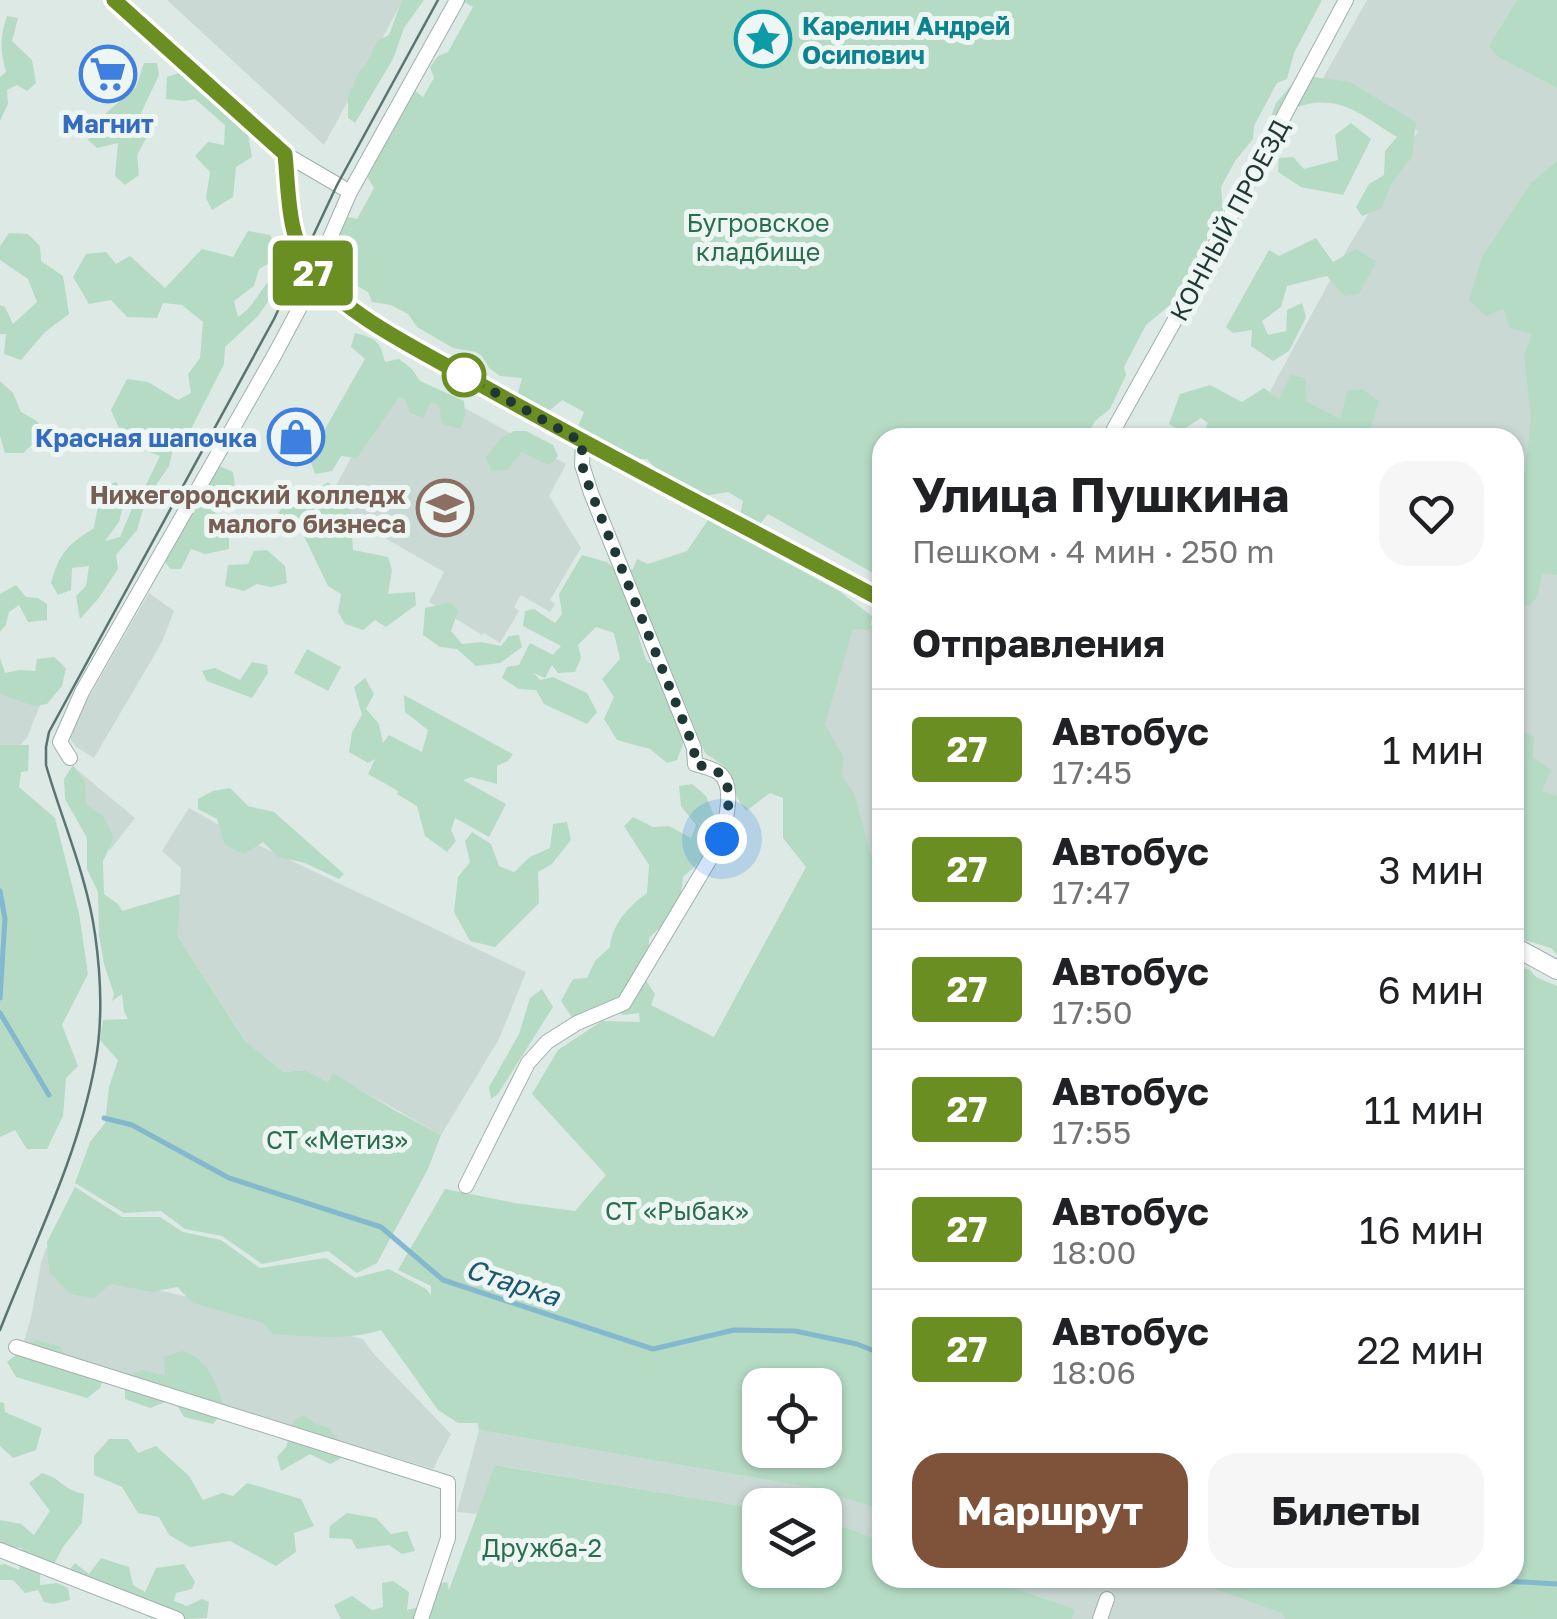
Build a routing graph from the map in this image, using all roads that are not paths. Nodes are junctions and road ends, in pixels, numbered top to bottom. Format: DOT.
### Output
graph roads {
  1 [pos="114,0"];
  2 [pos="457,0"];
  3 [pos="1346,0"];
  4 [pos="285,154"];
  5 [pos="307,168"];
  6 [pos="288,190"];
  7 [pos="350,192"];
  8 [pos="314,275"];
  9 [pos="1115,428"];
  10 [pos="582,442"];
  11 [pos="872,595"];
  12 [pos="70,758"];
  13 [pos="1524,952"];
  14 [pos="1557,970"];
  15 [pos="466,1186"];
  16 [pos="16,1347"];
  17 [pos="0,1550"];
  18 [pos="1107,1599"];
  19 [pos="177,1619"];
  20 [pos="421,1619"];
  21 [pos="1100,1619"];
  1 -- 4 [label="street"];
  2 -- 7 [label="street"];
  3 -- 9 [label="street, КОННЫЙ ПРОЕЗД"];
  4 -- 5 [label="street"];
  4 -- 6 [label="street"];
  5 -- 6 [label="street"];
  5 -- 7 [label="street"];
  6 -- 8 [label="street"];
  7 -- 8 [label="street"];
  8 -- 10 [label="street"];
  8 -- 12 [label="street"];
  10 -- 11 [label="street"];
  10 -- 15 [label="street"];
  13 -- 14 [label="street"];
  16 -- 20 [label="street"];
  17 -- 19 [label="street"];
  18 -- 21 [label="street"];
}
